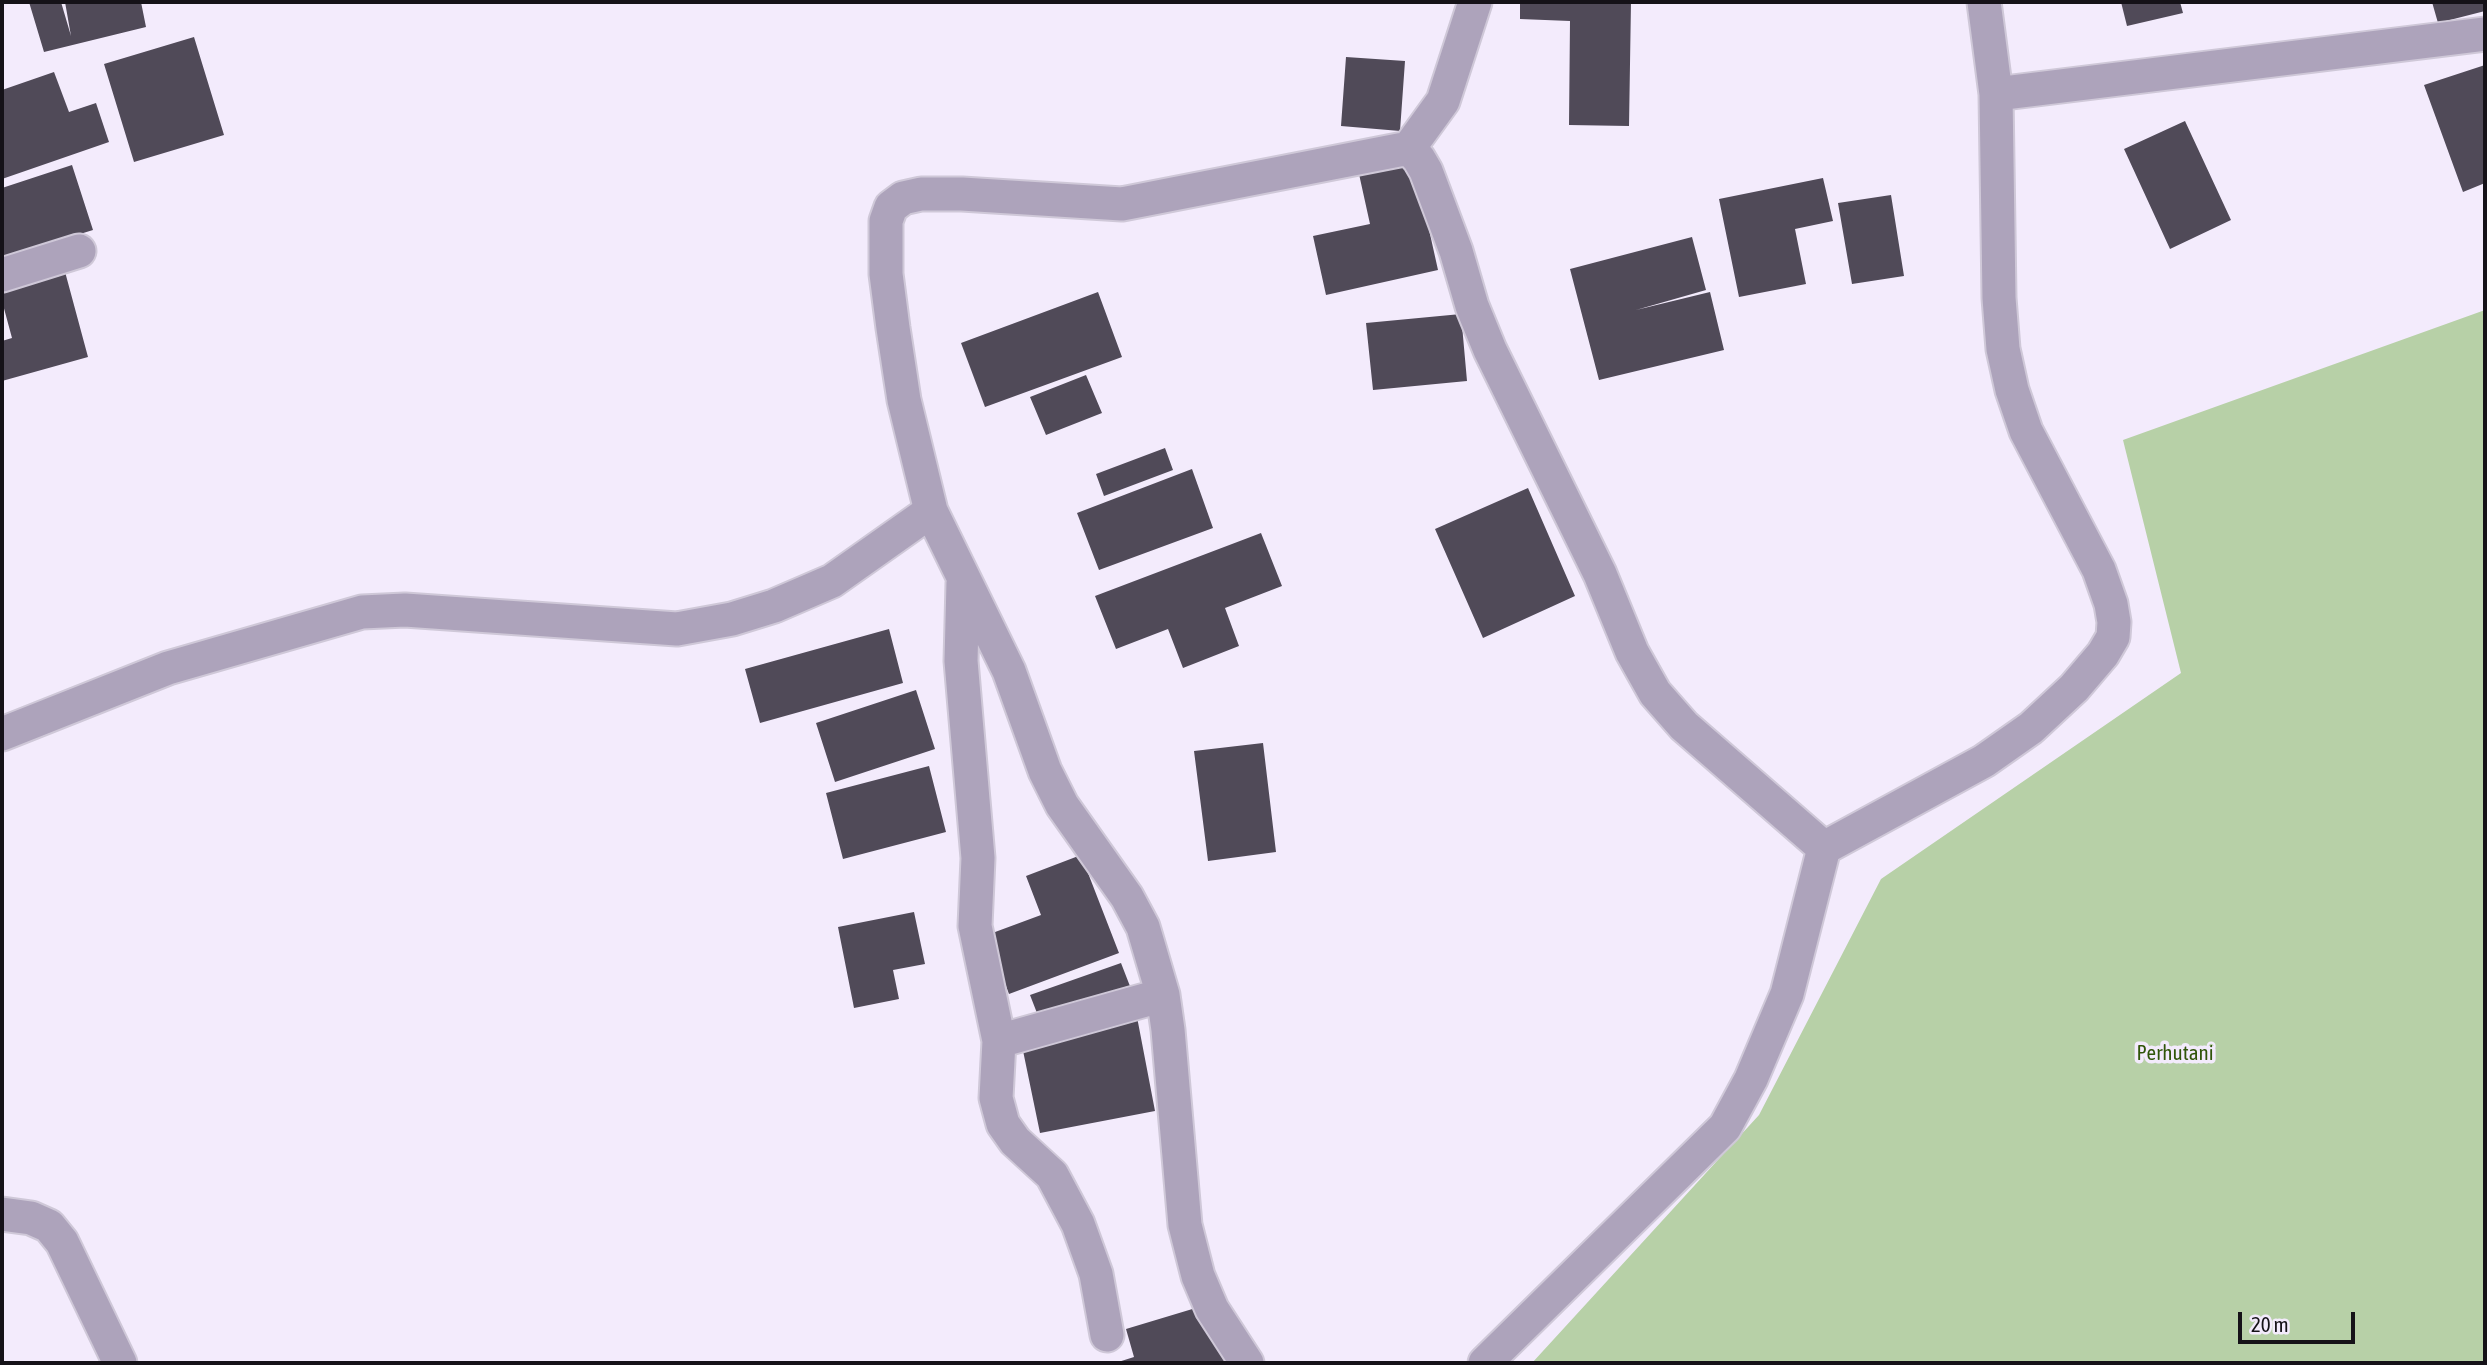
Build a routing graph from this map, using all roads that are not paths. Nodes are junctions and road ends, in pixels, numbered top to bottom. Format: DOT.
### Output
graph roads {
  1 [pos="1475,2"];
  2 [pos="1984,2"];
  3 [pos="2485,34"];
  4 [pos="1996,94"];
  5 [pos="1409,148"];
  6 [pos="79,251"];
  7 [pos="2,275"];
  8 [pos="931,511"];
  9 [pos="963,579"];
  10 [pos="2,734"];
  11 [pos="1824,848"];
  12 [pos="1163,995"];
  13 [pos="999,1041"];
  14 [pos="2,1214"];
  15 [pos="1107,1335"];
  16 [pos="120,1363"];
  17 [pos="1247,1363"];
  18 [pos="1485,1363"];
  1 -- 5 [label="street"];
  2 -- 4 [label="street"];
  3 -- 4 [label="street"];
  4 -- 11 [label="street"];
  5 -- 8 [label="street"];
  5 -- 11 [label="street"];
  6 -- 7 [label="street"];
  8 -- 9 [label="street"];
  8 -- 10 [label="street"];
  9 -- 12 [label="street"];
  9 -- 13 [label="street"];
  11 -- 18 [label="street"];
  12 -- 13 [label="street"];
  12 -- 17 [label="street"];
  13 -- 15 [label="street"];
  14 -- 16 [label="street"];
}
